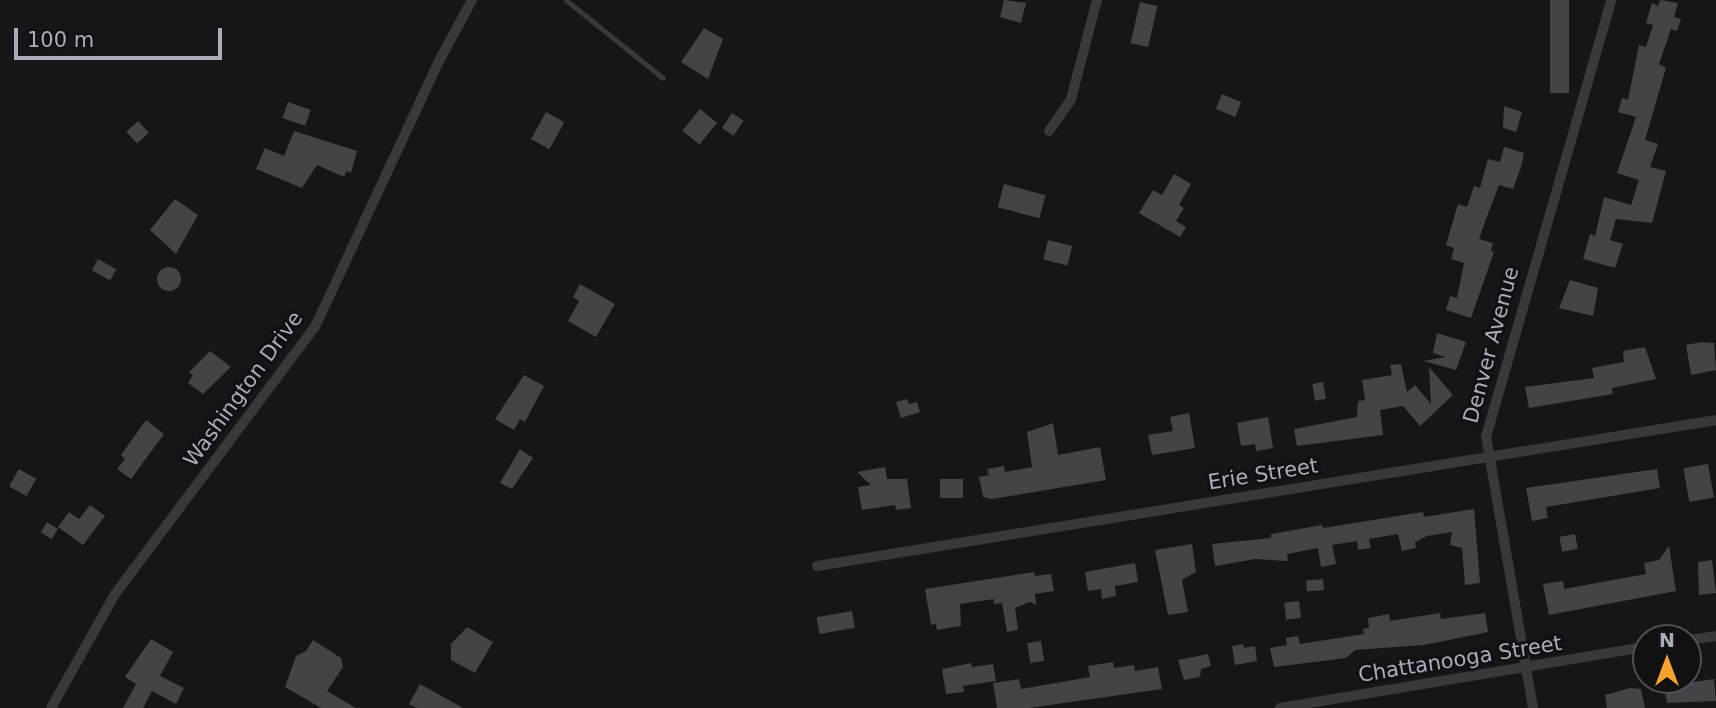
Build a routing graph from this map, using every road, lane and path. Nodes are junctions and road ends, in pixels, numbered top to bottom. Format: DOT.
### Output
graph roads {
  1 [pos="472,0"];
  2 [pos="566,0"];
  3 [pos="1097,0"];
  4 [pos="1611,0"];
  5 [pos="663,78"];
  6 [pos="1049,131"];
  7 [pos="1716,420"];
  8 [pos="1488,457"];
  9 [pos="817,566"];
  10 [pos="1632,649"];
  11 [pos="1527,667"];
  12 [pos="51,708"];
  13 [pos="1280,708"];
  14 [pos="1533,708"];
  1 -- 12 [label="street, Washington Drive"];
  2 -- 5 [label="lane"];
  3 -- 6 [label="street"];
  4 -- 8 [label="street, Denver Avenue"];
  7 -- 8 [label="street, Erie Street"];
  8 -- 9 [label="street, Erie Street"];
  8 -- 11 [label="street, Denver Avenue"];
  10 -- 11 [label="street, Chattanooga Street"];
  11 -- 13 [label="street, Chattanooga Street"];
  11 -- 14 [label="street, Denver Avenue"];
}
